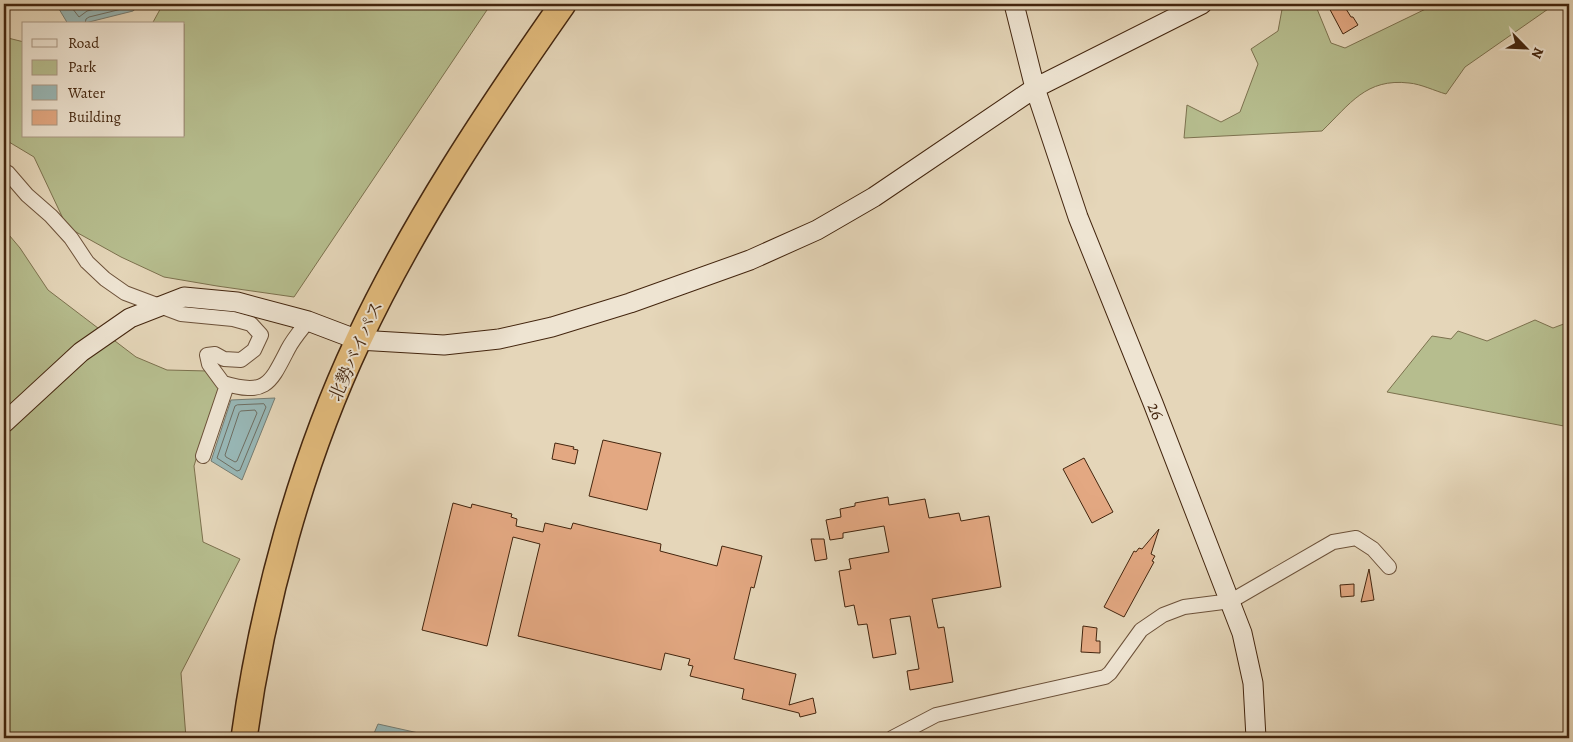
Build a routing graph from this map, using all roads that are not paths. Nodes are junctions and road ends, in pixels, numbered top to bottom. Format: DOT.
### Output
graph roads {
  1 [pos="563,4"];
  2 [pos="1014,4"];
  3 [pos="1202,4"];
  4 [pos="1034,88"];
  5 [pos="4,171"];
  6 [pos="161,306"];
  7 [pos="308,321"];
  8 [pos="358,340"];
  9 [pos="227,385"];
  10 [pos="4,423"];
  11 [pos="202,456"];
  12 [pos="1389,567"];
  13 [pos="1231,602"];
  14 [pos="244,738"];
  15 [pos="892,738"];
  16 [pos="1256,738"];
  1 -- 8 [label="highway, 北勢バイパス"];
  2 -- 4 [label="street, 26"];
  3 -- 4 [label="street"];
  4 -- 8 [label="street"];
  4 -- 13 [label="street, 26"];
  5 -- 6 [label="street"];
  6 -- 7 [label="street"];
  6 -- 9 [label="street"];
  6 -- 10 [label="street"];
  7 -- 8 [label="street"];
  7 -- 9 [label="street"];
  8 -- 14 [label="highway, 北勢バイパス"];
  9 -- 11 [label="street"];
  12 -- 13 [label="street"];
  13 -- 15 [label="street"];
  13 -- 16 [label="street, 26"];
}
